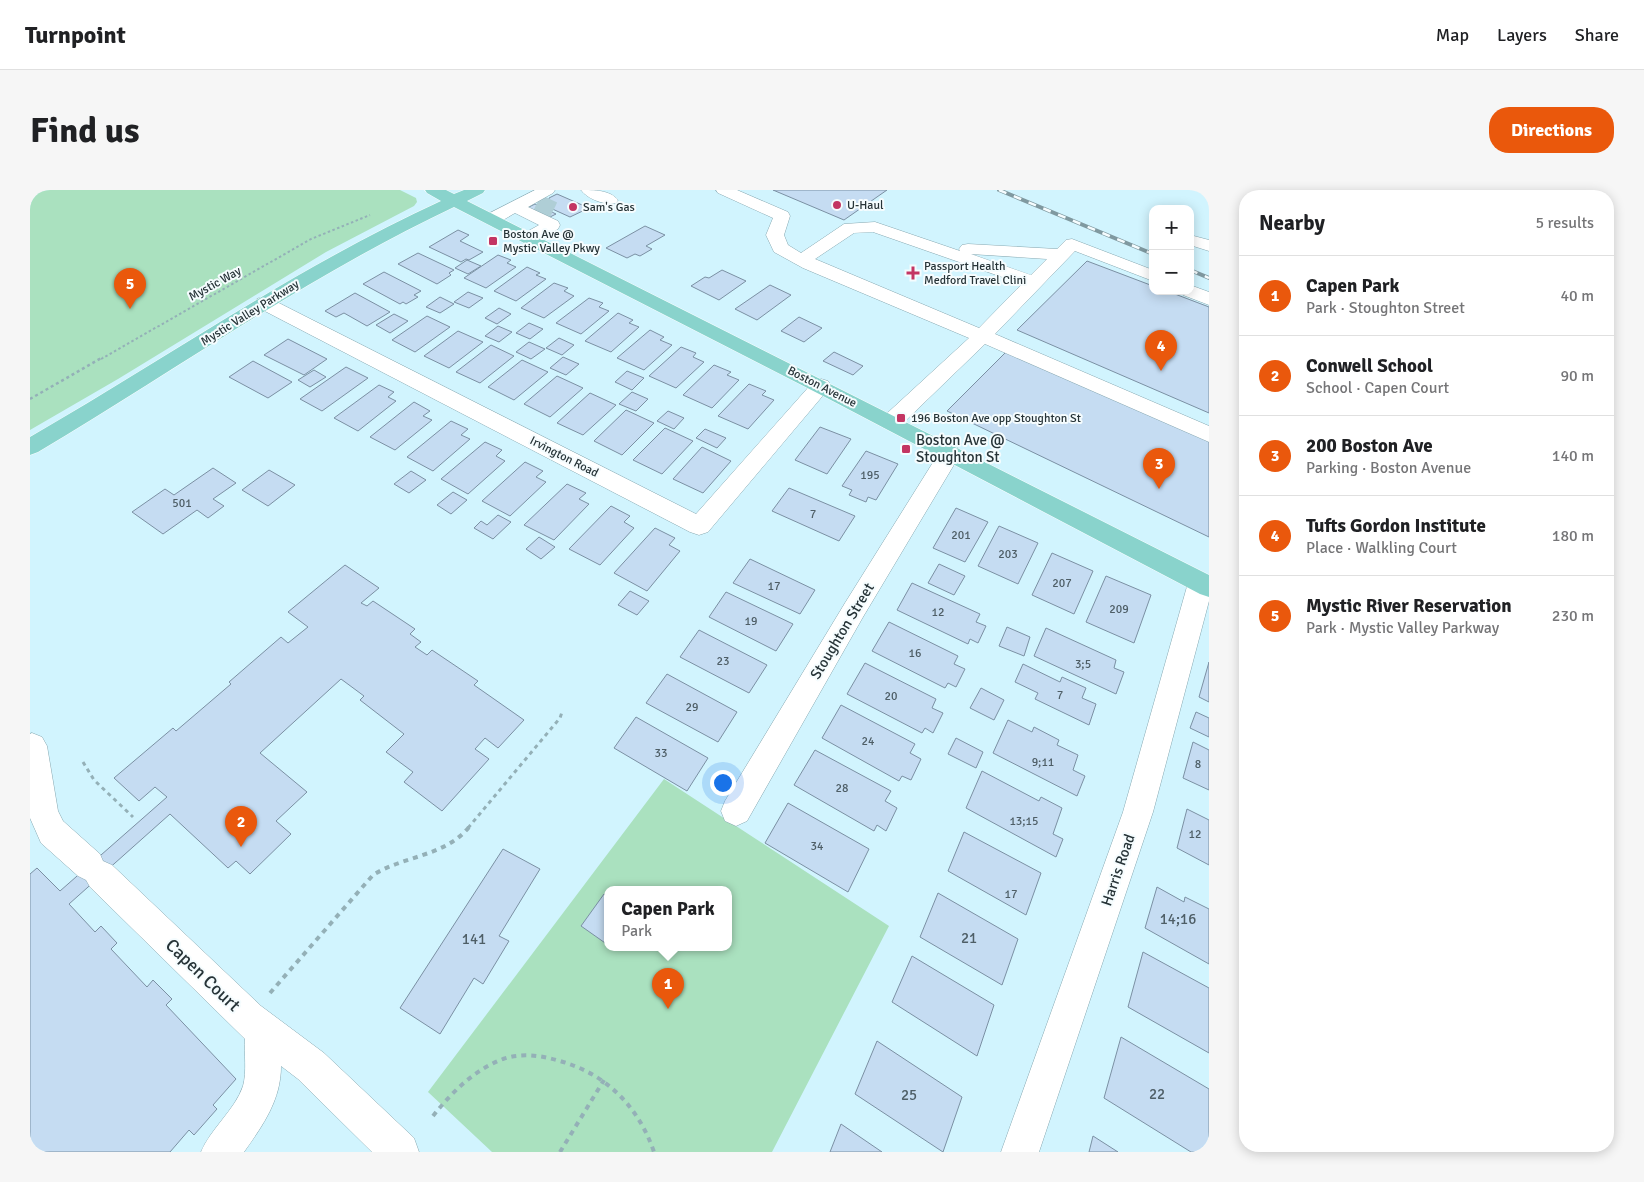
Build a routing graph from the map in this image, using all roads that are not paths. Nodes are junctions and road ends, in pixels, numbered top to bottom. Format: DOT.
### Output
graph roads {
  1 [pos="433,190"];
  2 [pos="477,190"];
  3 [pos="589,190"];
  4 [pos="724,190"];
  5 [pos="532,200"];
  6 [pos="610,200"];
  7 [pos="454,201"];
  8 [pos="492,219"];
  9 [pos="529,238"];
  10 [pos="1194,241"];
  11 [pos="1209,246"];
  12 [pos="934,247"];
  13 [pos="1061,255"];
  14 [pos="810,264"];
  15 [pos="1149,274"];
  16 [pos="1033,282"];
  17 [pos="1194,293"];
  18 [pos="1209,299"];
  19 [pos="264,303"];
  20 [pos="982,336"];
  21 [pos="820,386"];
  22 [pos="891,422"];
  23 [pos="1209,435"];
  24 [pos="30,447"];
  25 [pos="950,452"];
  26 [pos="1205,585"];
  27 [pos="30,747"];
  28 [pos="736,811"];
  29 [pos="256,1025"];
  30 [pos="220,1152"];
  31 [pos="400,1152"];
  32 [pos="1020,1152"];
  1 -- 7 [label="main road, Boston Avenue"];
  2 -- 7 [label="main road, Mystic Valley Parkway"];
  3 -- 6 [label="street"];
  4 -- 14 [label="street"];
  5 -- 8 [label="street"];
  5 -- 9 [label="street"];
  7 -- 8 [label="main road, Boston Avenue"];
  7 -- 19 [label="main road, Mystic Valley Parkway"];
  8 -- 9 [label="main road, Boston Avenue"];
  9 -- 21 [label="main road, Boston Avenue"];
  10 -- 11 [label="street"];
  12 -- 13 [label="street"];
  12 -- 14 [label="street"];
  12 -- 16 [label="street"];
  13 -- 15 [label="street"];
  13 -- 16 [label="street"];
  14 -- 20 [label="street"];
  16 -- 20 [label="street"];
  17 -- 18 [label="street"];
  19 -- 21 [label="street, Irvington Road"];
  19 -- 24 [label="main road, Mystic Valley Parkway"];
  20 -- 22 [label="street"];
  20 -- 23 [label="street"];
  21 -- 22 [label="main road, Boston Avenue"];
  22 -- 25 [label="main road, Boston Avenue"];
  25 -- 26 [label="main road, Boston Avenue"];
  25 -- 28 [label="street, Stoughton Street"];
  26 -- 32 [label="street, Harris Road"];
  27 -- 29 [label="street, Capen Court"];
  29 -- 30 [label="street"];
  29 -- 31 [label="street, Capen Court"];
}
